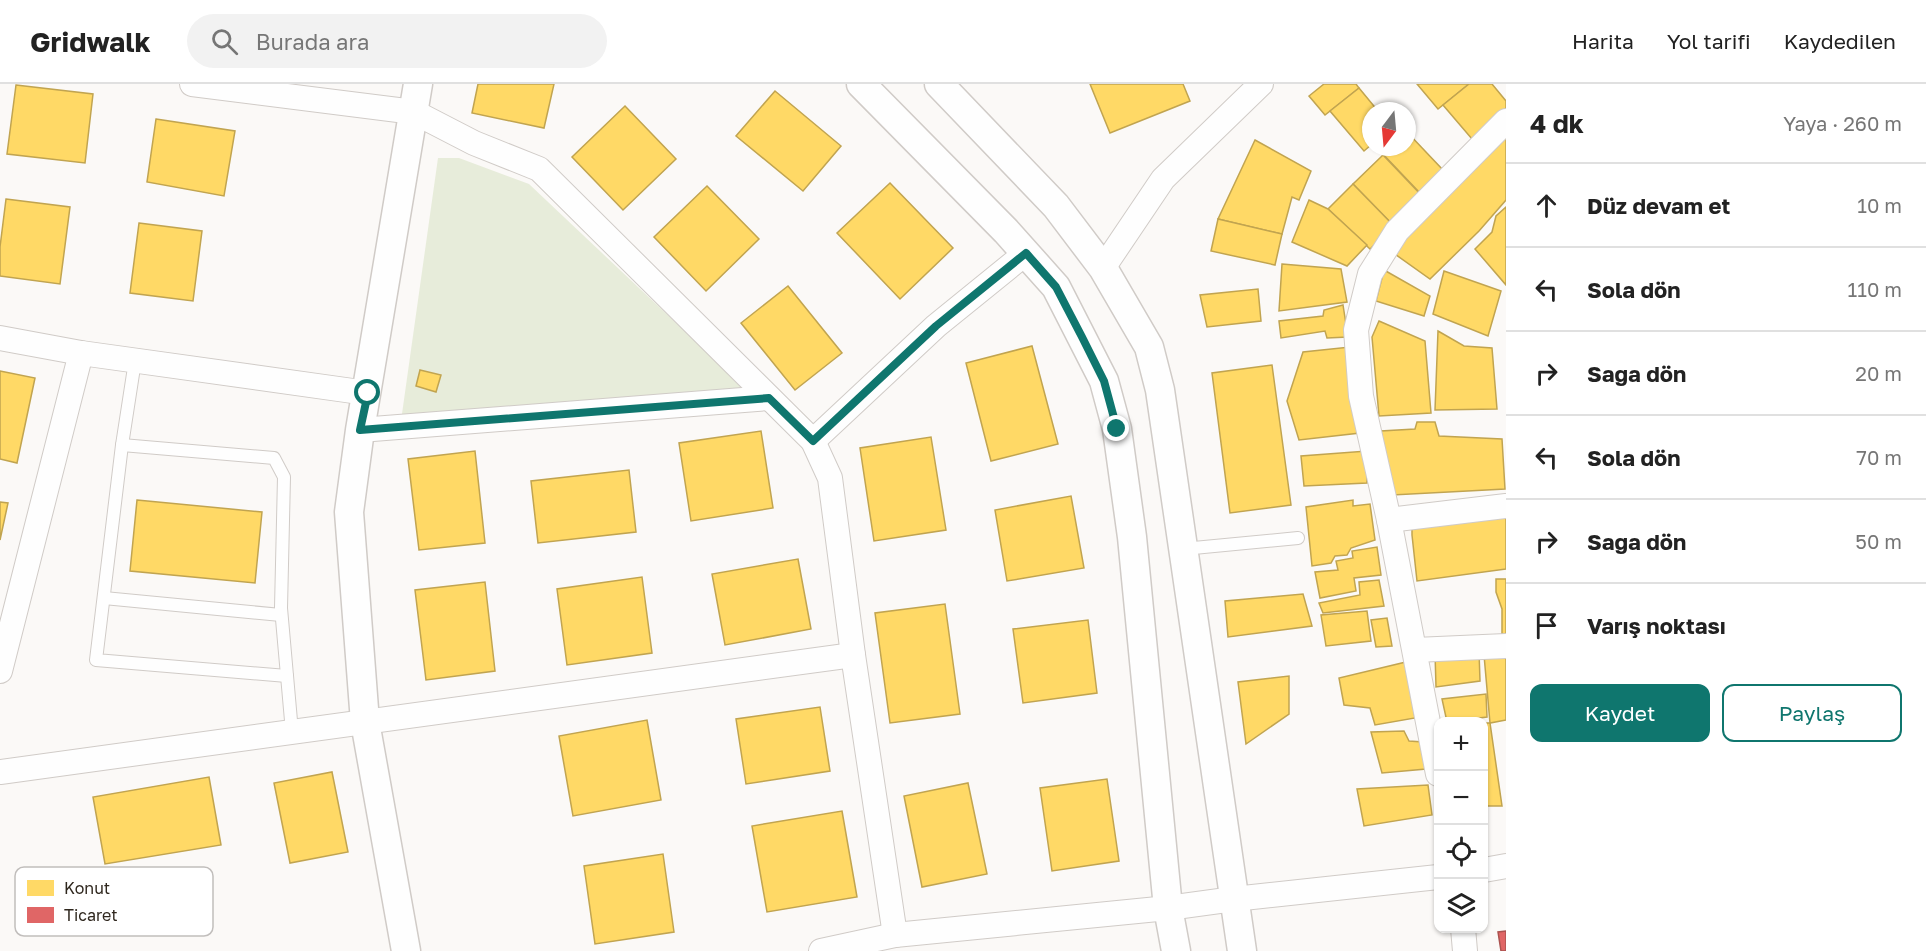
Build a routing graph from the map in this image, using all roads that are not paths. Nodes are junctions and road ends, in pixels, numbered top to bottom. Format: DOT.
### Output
graph roads {
  1 [pos="192,84"];
  2 [pos="418,84"];
  3 [pos="861,84"];
  4 [pos="939,84"];
  5 [pos="1250,88"];
  6 [pos="414,112"];
  7 [pos="1506,121"];
  8 [pos="1026,253"];
  9 [pos="1103,268"];
  10 [pos="0,338"];
  11 [pos="81,353"];
  12 [pos="135,361"];
  13 [pos="368,393"];
  14 [pos="769,398"];
  15 [pos="360,430"];
  16 [pos="813,441"];
  17 [pos="122,445"];
  18 [pos="1506,506"];
  19 [pos="1389,520"];
  20 [pos="1298,538"];
  21 [pos="1183,549"];
  22 [pos="104,598"];
  23 [pos="281,615"];
  24 [pos="1506,646"];
  25 [pos="1415,650"];
  26 [pos="853,655"];
  27 [pos="0,671"];
  28 [pos="287,676"];
  29 [pos="365,722"];
  30 [pos="292,732"];
  31 [pos="1437,771"];
  32 [pos="0,772"];
  33 [pos="1506,866"];
  34 [pos="1488,869"];
  35 [pos="1434,877"];
  36 [pos="1234,899"];
  37 [pos="1168,908"];
  38 [pos="1463,933"];
  39 [pos="895,935"];
  40 [pos="406,951"];
  41 [pos="821,951"];
  42 [pos="1176,951"];
  43 [pos="1242,951"];
  44 [pos="1465,951"];
  1 -- 6 [label="street"];
  2 -- 6 [label="street"];
  3 -- 8 [label="street"];
  4 -- 9 [label="street"];
  5 -- 9 [label="street"];
  6 -- 13 [label="street"];
  6 -- 14 [label="street"];
  7 -- 19 [label="street"];
  8 -- 16 [label="street"];
  8 -- 37 [label="street"];
  9 -- 21 [label="street"];
  10 -- 11 [label="street"];
  11 -- 12 [label="street"];
  11 -- 27 [label="street"];
  12 -- 13 [label="street"];
  12 -- 17 [label="lane"];
  13 -- 15 [label="street"];
  14 -- 15 [label="street"];
  14 -- 16 [label="street"];
  15 -- 29 [label="street"];
  16 -- 26 [label="street"];
  17 -- 22 [label="lane"];
  17 -- 23 [label="lane"];
  18 -- 19 [label="street"];
  19 -- 25 [label="street"];
  20 -- 21 [label="lane"];
  21 -- 36 [label="street"];
  22 -- 23 [label="lane"];
  22 -- 28 [label="lane"];
  23 -- 28 [label="lane"];
  24 -- 25 [label="street"];
  25 -- 31 [label="street"];
  26 -- 29 [label="street"];
  26 -- 39 [label="street"];
  28 -- 30 [label="lane"];
  29 -- 30 [label="street"];
  29 -- 40 [label="street"];
  30 -- 32 [label="street"];
  33 -- 34 [label="street"];
  35 -- 36 [label="street"];
  36 -- 37 [label="street"];
  36 -- 43 [label="street"];
  37 -- 39 [label="street"];
  37 -- 42 [label="street"];
  38 -- 44 [label="street"];
  39 -- 41 [label="street"];
}
